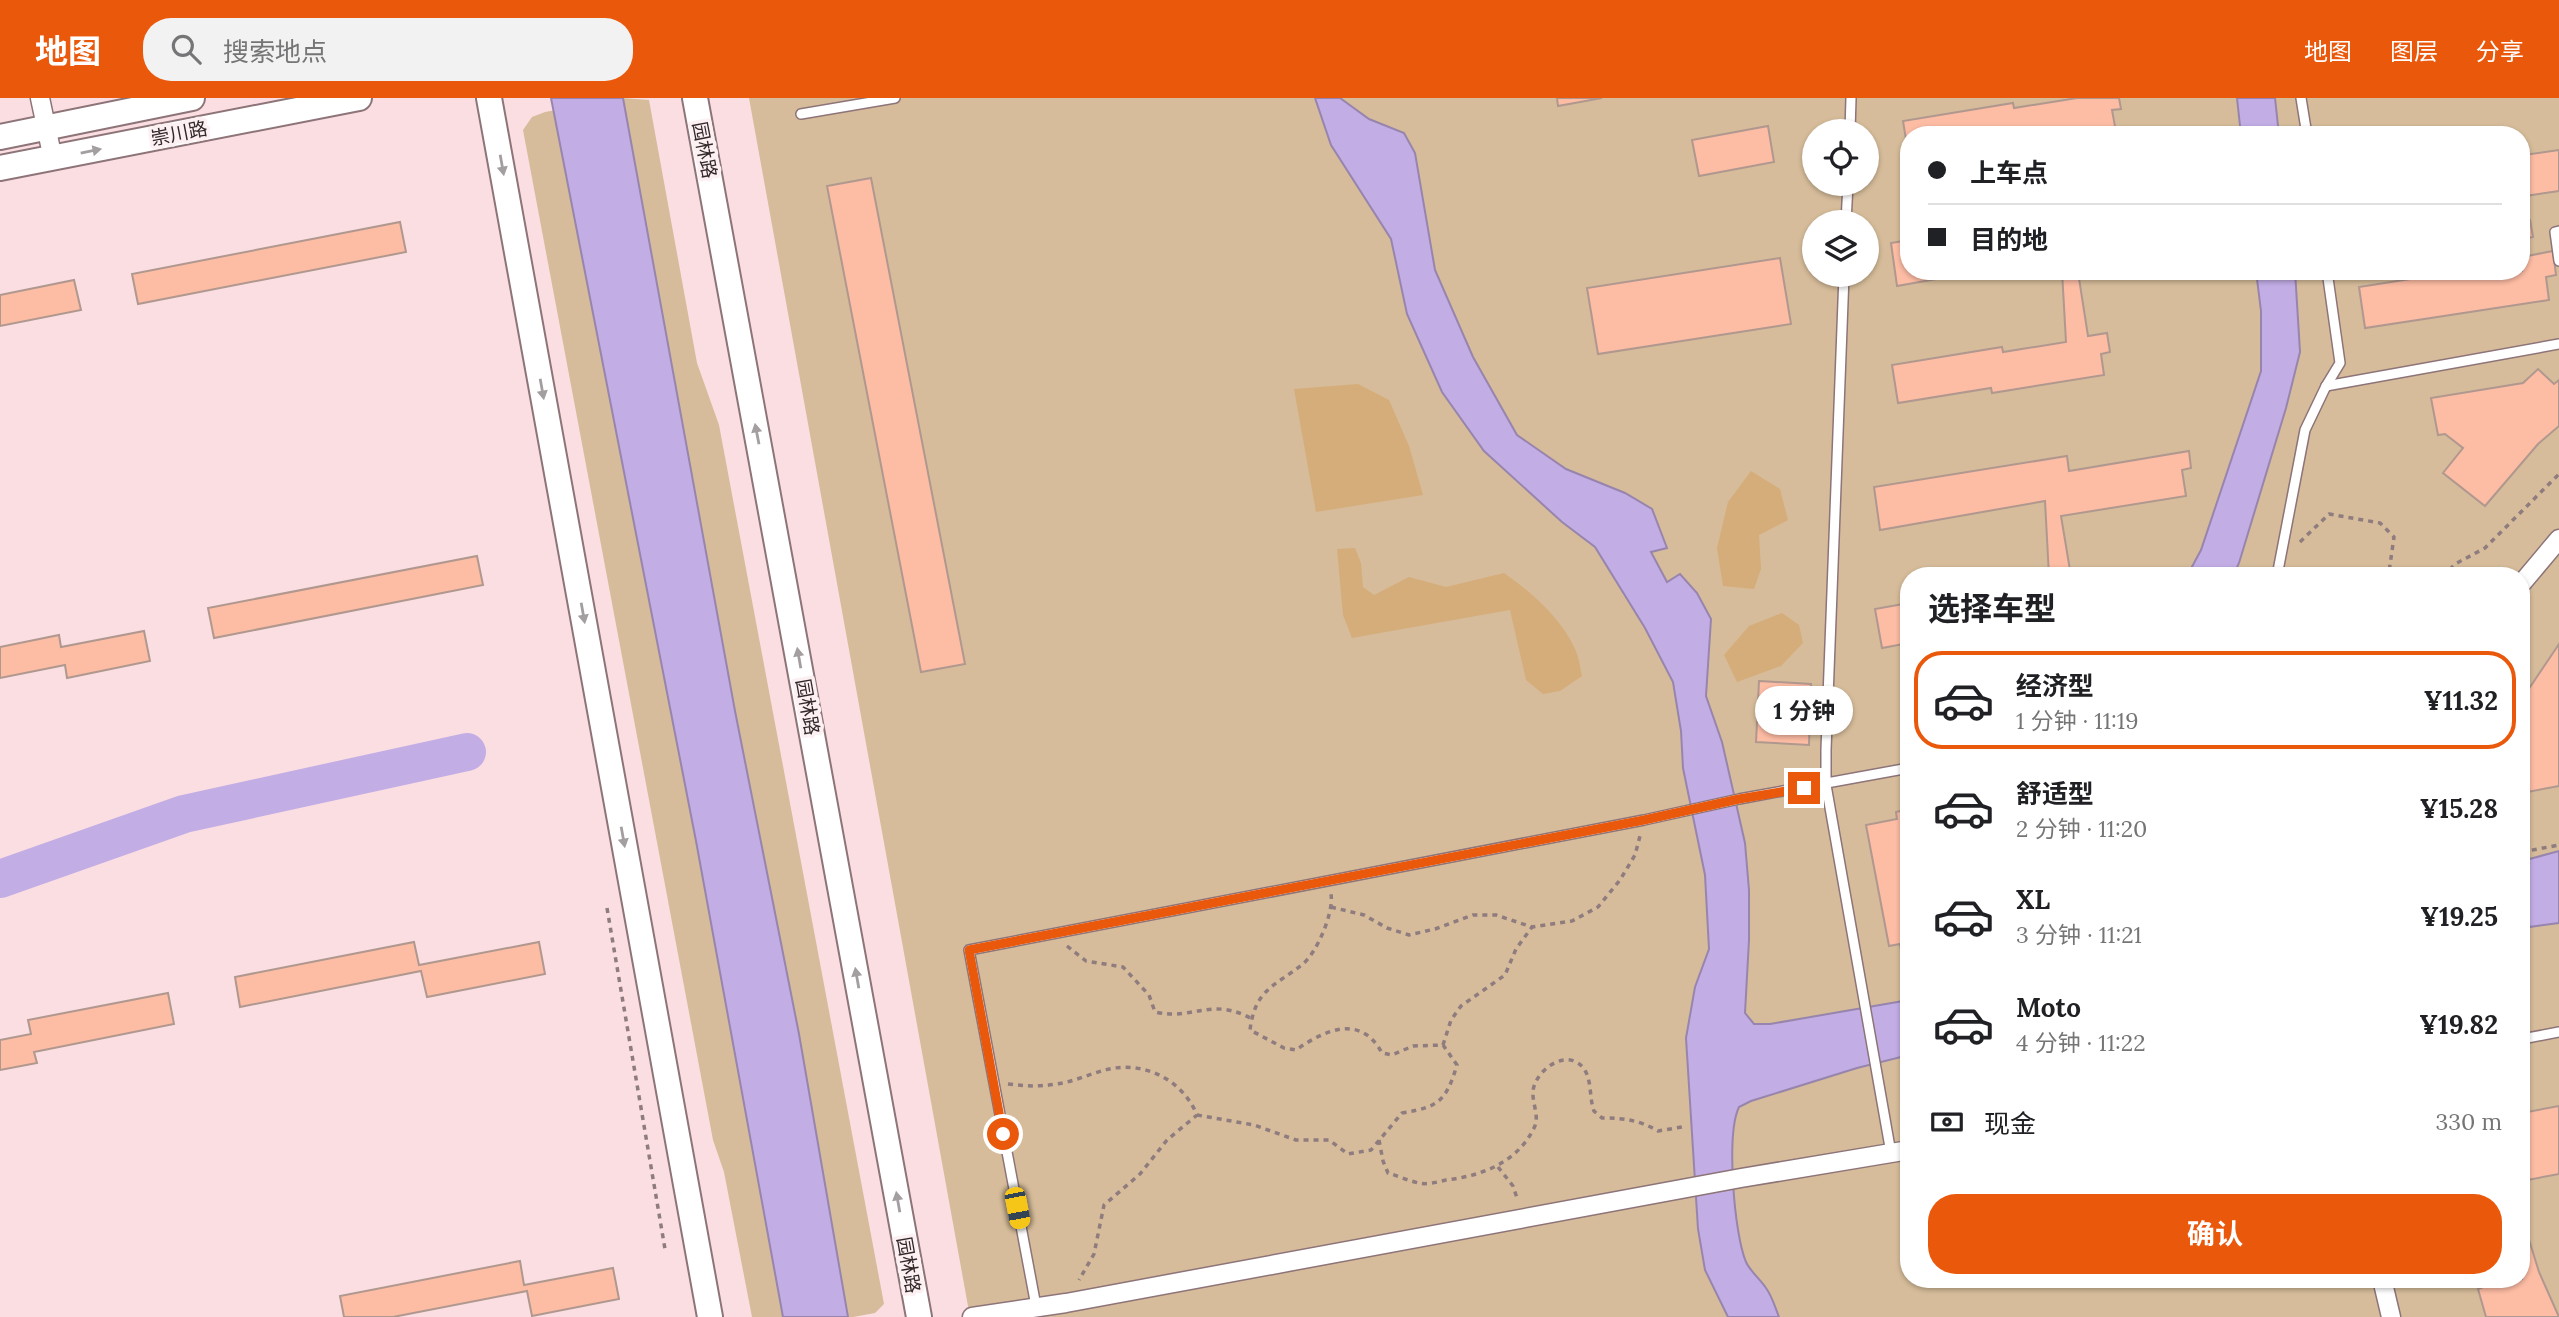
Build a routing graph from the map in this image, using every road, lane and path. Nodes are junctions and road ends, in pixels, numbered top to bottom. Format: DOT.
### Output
graph roads {
  1 [pos="40,98"];
  2 [pos="192,98"];
  3 [pos="359,98"];
  4 [pos="489,98"];
  5 [pos="695,98"];
  6 [pos="895,98"];
  7 [pos="1851,98"];
  8 [pos="2301,98"];
  9 [pos="801,114"];
  10 [pos="1850,119"];
  11 [pos="2305,126"];
  12 [pos="46,128"];
  13 [pos="0,137"];
  14 [pos="52,159"];
  15 [pos="0,168"];
  16 [pos="2559,231"];
  17 [pos="2559,261"];
  18 [pos="2328,280"];
  19 [pos="1844,287"];
  20 [pos="2559,344"];
  21 [pos="2326,386"];
  22 [pos="2559,474"];
  23 [pos="2559,538"];
  24 [pos="2280,559"];
  25 [pos="2279,567"];
  26 [pos="2390,567"];
  27 [pos="2452,567"];
  28 [pos="2530,573"];
  29 [pos="1900,770"];
  30 [pos="1826,785"];
  31 [pos="1644,820"];
  32 [pos="2559,845"];
  33 [pos="2530,850"];
  34 [pos="1328,881"];
  35 [pos="1331,907"];
  36 [pos="607,908"];
  37 [pos="1532,927"];
  38 [pos="1054,933"];
  39 [pos="1252,1019"];
  40 [pos="2559,1032"];
  41 [pos="2530,1037"];
  42 [pos="1443,1045"];
  43 [pos="994,1084"];
  44 [pos="1197,1115"];
  45 [pos="1682,1127"];
  46 [pos="1379,1140"];
  47 [pos="1900,1152"];
  48 [pos="1891,1153"];
  49 [pos="1498,1167"];
  50 [pos="1525,1219"];
  51 [pos="665,1250"];
  52 [pos="2384,1288"];
  53 [pos="1066,1303"];
  54 [pos="1037,1312"];
  55 [pos="710,1317"];
  56 [pos="919,1317"];
  57 [pos="971,1317"];
  58 [pos="2392,1317"];
  1 -- 12 [label="street"];
  2 -- 12 [label="main road, 崇川路"];
  14 -- 3 [label="main road, 崇川路, one-way"];
  4 -- 55 [label="main road, one-way"];
  56 -- 5 [label="main road, 园林路, one-way"];
  6 -- 9 [label="lane"];
  7 -- 10 [label="lane"];
  8 -- 11 [label="lane"];
  12 -- 13 [label="main road, 崇川路"];
  12 -- 14 [label="street"];
  14 -- 15 [label="main road, 崇川路"];
  16 -- 17 [label="lane"];
  18 -- 21 [label="lane"];
  19 -- 30 [label="lane"];
  20 -- 21 [label="lane"];
  21 -- 24 [label="lane"];
  22 -- 27 [label="path"];
  23 -- 28 [label="street"];
  24 -- 25 [label="lane"];
  24 -- 26 [label="path"];
  29 -- 30 [label="lane"];
  30 -- 31 [label="lane"];
  30 -- 48 [label="lane"];
  31 -- 34 [label="lane"];
  31 -- 37 [label="path"];
  32 -- 33 [label="path"];
  34 -- 35 [label="path"];
  34 -- 38 [label="lane"];
  35 -- 37 [label="path"];
  35 -- 39 [label="path"];
  36 -- 51 [label="path"];
  37 -- 42 [label="path"];
  38 -- 39 [label="path"];
  38 -- 43 [label="lane"];
  39 -- 42 [label="path"];
  40 -- 41 [label="lane"];
  42 -- 46 [label="path"];
  43 -- 44 [label="path"];
  43 -- 54 [label="lane"];
  44 -- 46 [label="path"];
  44 -- 53 [label="path"];
  45 -- 49 [label="path"];
  46 -- 49 [label="path"];
  47 -- 48 [label="street"];
  48 -- 50 [label="street"];
  49 -- 50 [label="path"];
  50 -- 53 [label="street"];
  52 -- 58 [label="street"];
  53 -- 54 [label="street"];
  54 -- 57 [label="street"];
}
